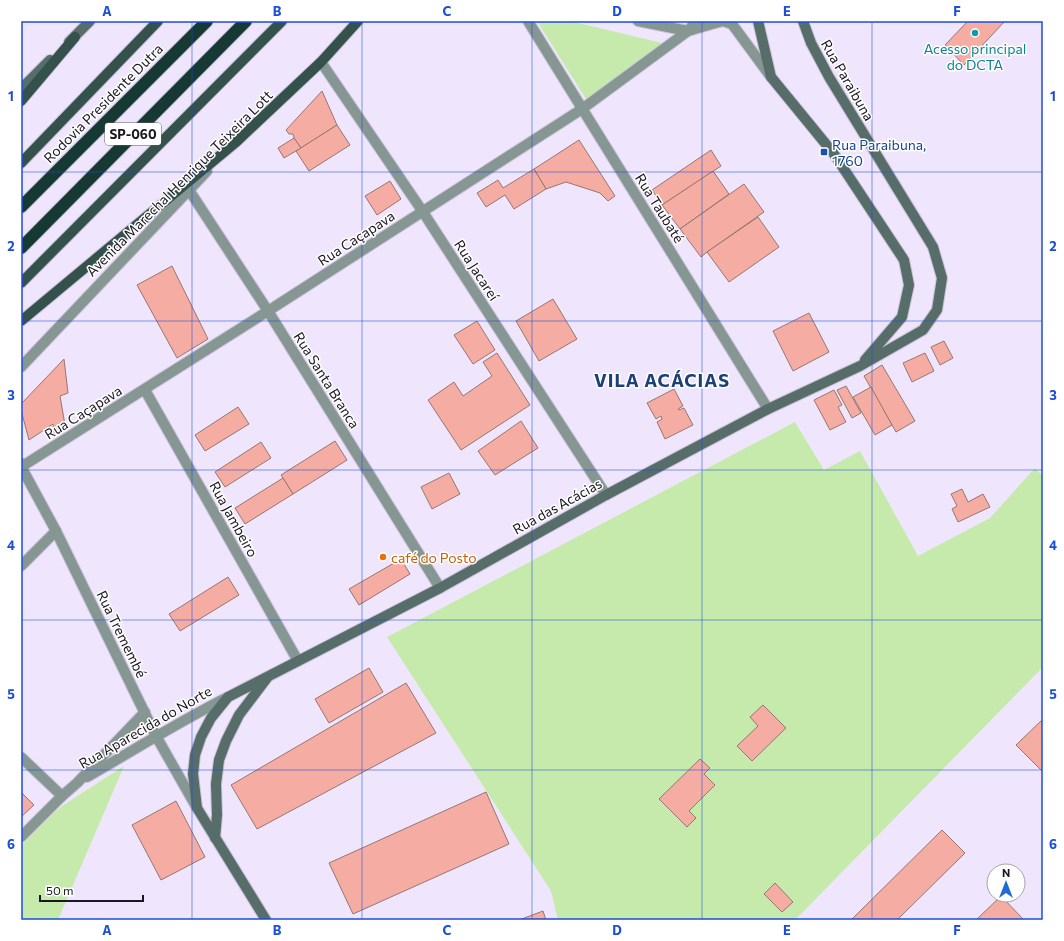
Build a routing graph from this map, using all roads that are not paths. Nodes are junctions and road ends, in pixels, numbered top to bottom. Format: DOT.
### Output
graph roads {
  1 [pos="90,21"];
  2 [pos="158,21"];
  3 [pos="207,21"];
  4 [pos="246,21"];
  5 [pos="282,21"];
  6 [pos="358,21"];
  7 [pos="528,21"];
  8 [pos="638,21"];
  9 [pos="696,21"];
  10 [pos="758,21"];
  11 [pos="803,21"];
  12 [pos="688,31"];
  13 [pos="74,37"];
  14 [pos="321,62"];
  15 [pos="771,77"];
  16 [pos="21,89"];
  17 [pos="21,101"];
  18 [pos="582,109"];
  19 [pos="235,143"];
  20 [pos="21,163"];
  21 [pos="189,190"];
  22 [pos="21,207"];
  23 [pos="423,212"];
  24 [pos="21,248"];
  25 [pos="21,283"];
  26 [pos="268,311"];
  27 [pos="21,321"];
  28 [pos="21,366"];
  29 [pos="860,366"];
  30 [pos="145,390"];
  31 [pos="768,409"];
  32 [pos="22,467"];
  33 [pos="606,495"];
  34 [pos="56,531"];
  35 [pos="21,566"];
  36 [pos="440,588"];
  37 [pos="298,661"];
  38 [pos="269,676"];
  39 [pos="228,697"];
  40 [pos="145,712"];
  41 [pos="156,736"];
  42 [pos="21,757"];
  43 [pos="77,783"];
  44 [pos="62,796"];
  45 [pos="197,808"];
  46 [pos="21,838"];
  47 [pos="215,838"];
  48 [pos="266,920"];
  1 -- 13 [label="main road"];
  2 -- 20 [label="main road"];
  3 -- 22 [label="highway, Rodovia Presidente Dutra / SP-060"];
  4 -- 24 [label="highway, SP-060"];
  5 -- 25 [label="main road"];
  6 -- 14 [label="main road, Avenida Marechal Henrique Teixeira Lott"];
  7 -- 18 [label="street, Rua Taubaté"];
  8 -- 12 [label="street"];
  9 -- 12 [label="street, Rua Caçapava"];
  10 -- 15 [label="main road"];
  11 -- 29 [label="main road, Rua Paraibuna"];
  12 -- 15 [label="street"];
  12 -- 18 [label="street, Rua Caçapava"];
  13 -- 16 [label="main road"];
  13 -- 17 [label="main road"];
  14 -- 19 [label="main road, Avenida Marechal Henrique Teixeira Lott"];
  14 -- 23 [label="street, Rua Jacareí"];
  15 -- 29 [label="main road"];
  18 -- 23 [label="street, Rua Caçapava"];
  18 -- 31 [label="street, Rua Taubaté"];
  19 -- 21 [label="street, Avenida Marechal Henrique Teixeira Lott"];
  19 -- 27 [label="main road"];
  21 -- 26 [label="street, Rua Santa Branca"];
  21 -- 28 [label="street, Avenida Marechal Henrique Teixeira Lott"];
  23 -- 26 [label="street, Rua Caçapava"];
  23 -- 33 [label="street, Rua Jacareí"];
  26 -- 30 [label="street, Rua Caçapava"];
  26 -- 36 [label="street, Rua Santa Branca"];
  29 -- 31 [label="main road, Rua das Acácias"];
  30 -- 32 [label="street, Rua Caçapava"];
  30 -- 37 [label="street, Rua Jambeiro"];
  31 -- 33 [label="main road, Rua das Acácias"];
  32 -- 34 [label="street, Rua Tremembé"];
  33 -- 36 [label="main road, Rua das Acácias"];
  34 -- 35 [label="street"];
  34 -- 40 [label="street, Rua Tremembé"];
  36 -- 37 [label="main road, Rua das Acácias"];
  37 -- 38 [label="main road, Rua das Acácias"];
  38 -- 39 [label="main road, Rua das Acácias"];
  38 -- 47 [label="main road, Rua das Acácias"];
  39 -- 41 [label="street, Rua Aparecida do Norte"];
  39 -- 45 [label="main road, Rua das Acácias"];
  40 -- 41 [label="street, Rua Tremembé"];
  40 -- 43 [label="street, Rua Aparecida do Norte"];
  41 -- 43 [label="street, Rua Aparecida do Norte"];
  41 -- 45 [label="street, Rua Tremembé"];
  42 -- 44 [label="street"];
  43 -- 44 [label="street, Rua Aparecida do Norte"];
  44 -- 46 [label="street, Rua Aparecida do Norte"];
  45 -- 47 [label="main road, Rua das Acácias"];
  47 -- 48 [label="main road"];
}
